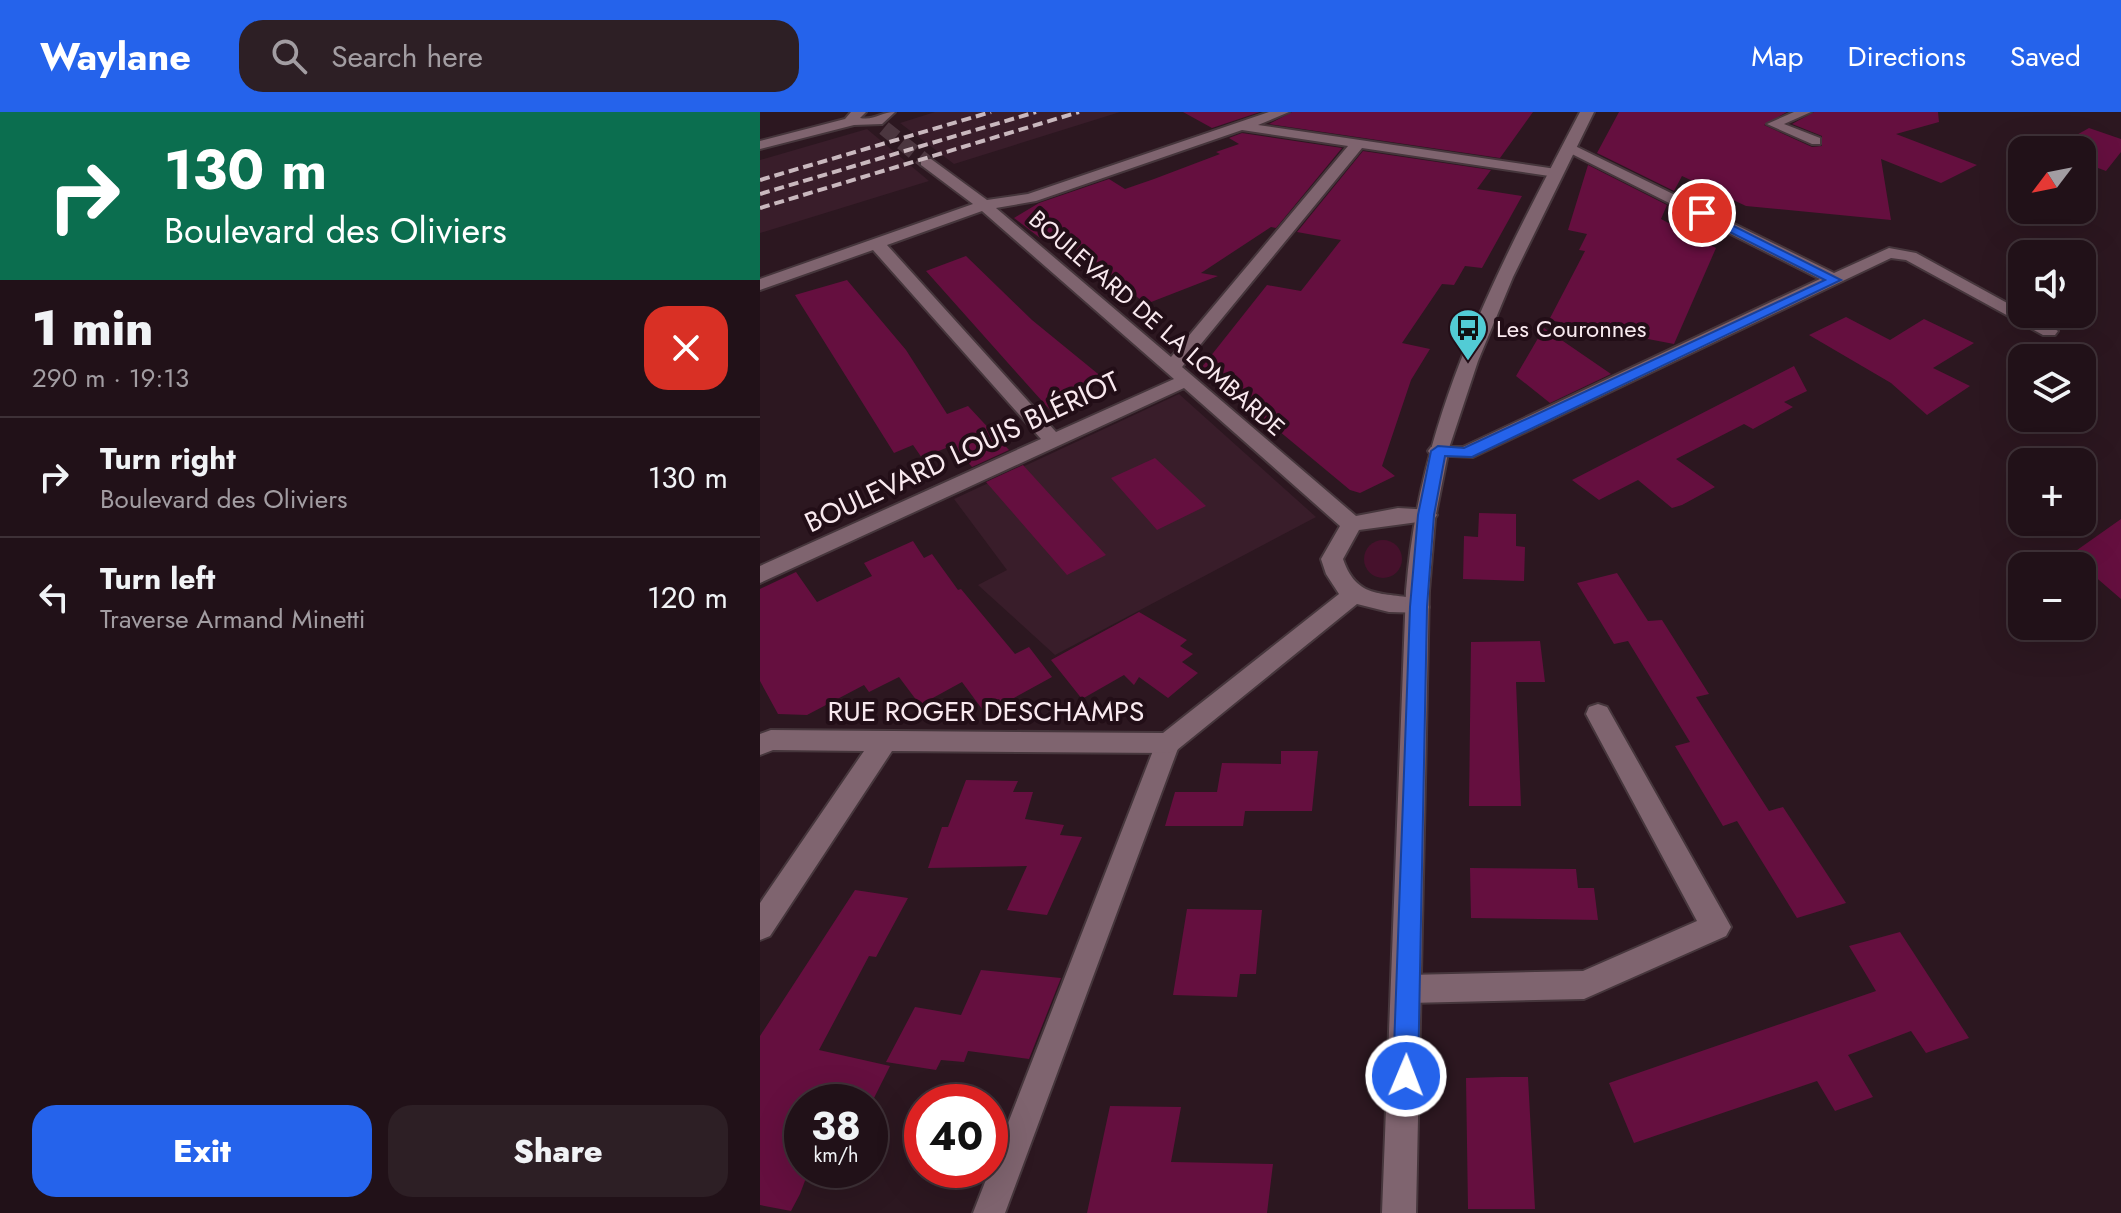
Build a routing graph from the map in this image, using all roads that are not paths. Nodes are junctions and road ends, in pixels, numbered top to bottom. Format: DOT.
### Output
graph roads {
  1 [pos="1282,112"];
  2 [pos="1587,112"];
  3 [pos="1805,112"];
  4 [pos="856,116"];
  5 [pos="883,121"];
  6 [pos="1241,127"];
  7 [pos="1816,141"];
  8 [pos="760,145"];
  9 [pos="1357,145"];
  10 [pos="1569,147"];
  11 [pos="926,162"];
  12 [pos="1556,173"];
  13 [pos="984,205"];
  14 [pos="876,243"];
  15 [pos="1835,280"];
  16 [pos="760,285"];
  17 [pos="2049,331"];
  18 [pos="1179,374"];
  19 [pos="1053,441"];
  20 [pos="1438,451"];
  21 [pos="1426,515"];
  22 [pos="1352,524"];
  23 [pos="760,575"];
  24 [pos="1353,595"];
  25 [pos="1418,607"];
  26 [pos="1598,714"];
  27 [pos="886,740"];
  28 [pos="1168,743"];
  29 [pos="760,745"];
  30 [pos="760,927"];
  31 [pos="1408,989"];
  32 [pos="989,1213"];
  33 [pos="1399,1213"];
  1 -- 6 [label="street"];
  2 -- 10 [label="street"];
  3 -- 7 [label="lane"];
  4 -- 5 [label="street"];
  4 -- 8 [label="street"];
  6 -- 9 [label="street"];
  6 -- 13 [label="street"];
  9 -- 12 [label="street"];
  9 -- 18 [label="street, BOULEVARD LOUIS BLÉRIOT"];
  10 -- 12 [label="street"];
  10 -- 15 [label="street"];
  11 -- 13 [label="street, BOULEVARD DE LA LOMBARDE"];
  12 -- 20 [label="street"];
  13 -- 14 [label="street"];
  13 -- 18 [label="street, BOULEVARD DE LA LOMBARDE"];
  14 -- 16 [label="street"];
  14 -- 19 [label="street"];
  15 -- 17 [label="street"];
  15 -- 20 [label="street"];
  18 -- 19 [label="street, BOULEVARD LOUIS BLÉRIOT"];
  18 -- 22 [label="street, BOULEVARD DE LA LOMBARDE"];
  19 -- 23 [label="street, BOULEVARD LOUIS BLÉRIOT"];
  20 -- 21 [label="street"];
  21 -- 22 [label="street"];
  21 -- 25 [label="street"];
  22 -- 24 [label="street"];
  24 -- 25 [label="street"];
  24 -- 28 [label="street, RUE ROGER DESCHAMPS"];
  25 -- 31 [label="street"];
  26 -- 31 [label="street"];
  27 -- 28 [label="street, RUE ROGER DESCHAMPS"];
  27 -- 29 [label="street, RUE ROGER DESCHAMPS"];
  27 -- 30 [label="street"];
  28 -- 32 [label="lane"];
  31 -- 33 [label="street"];
}
